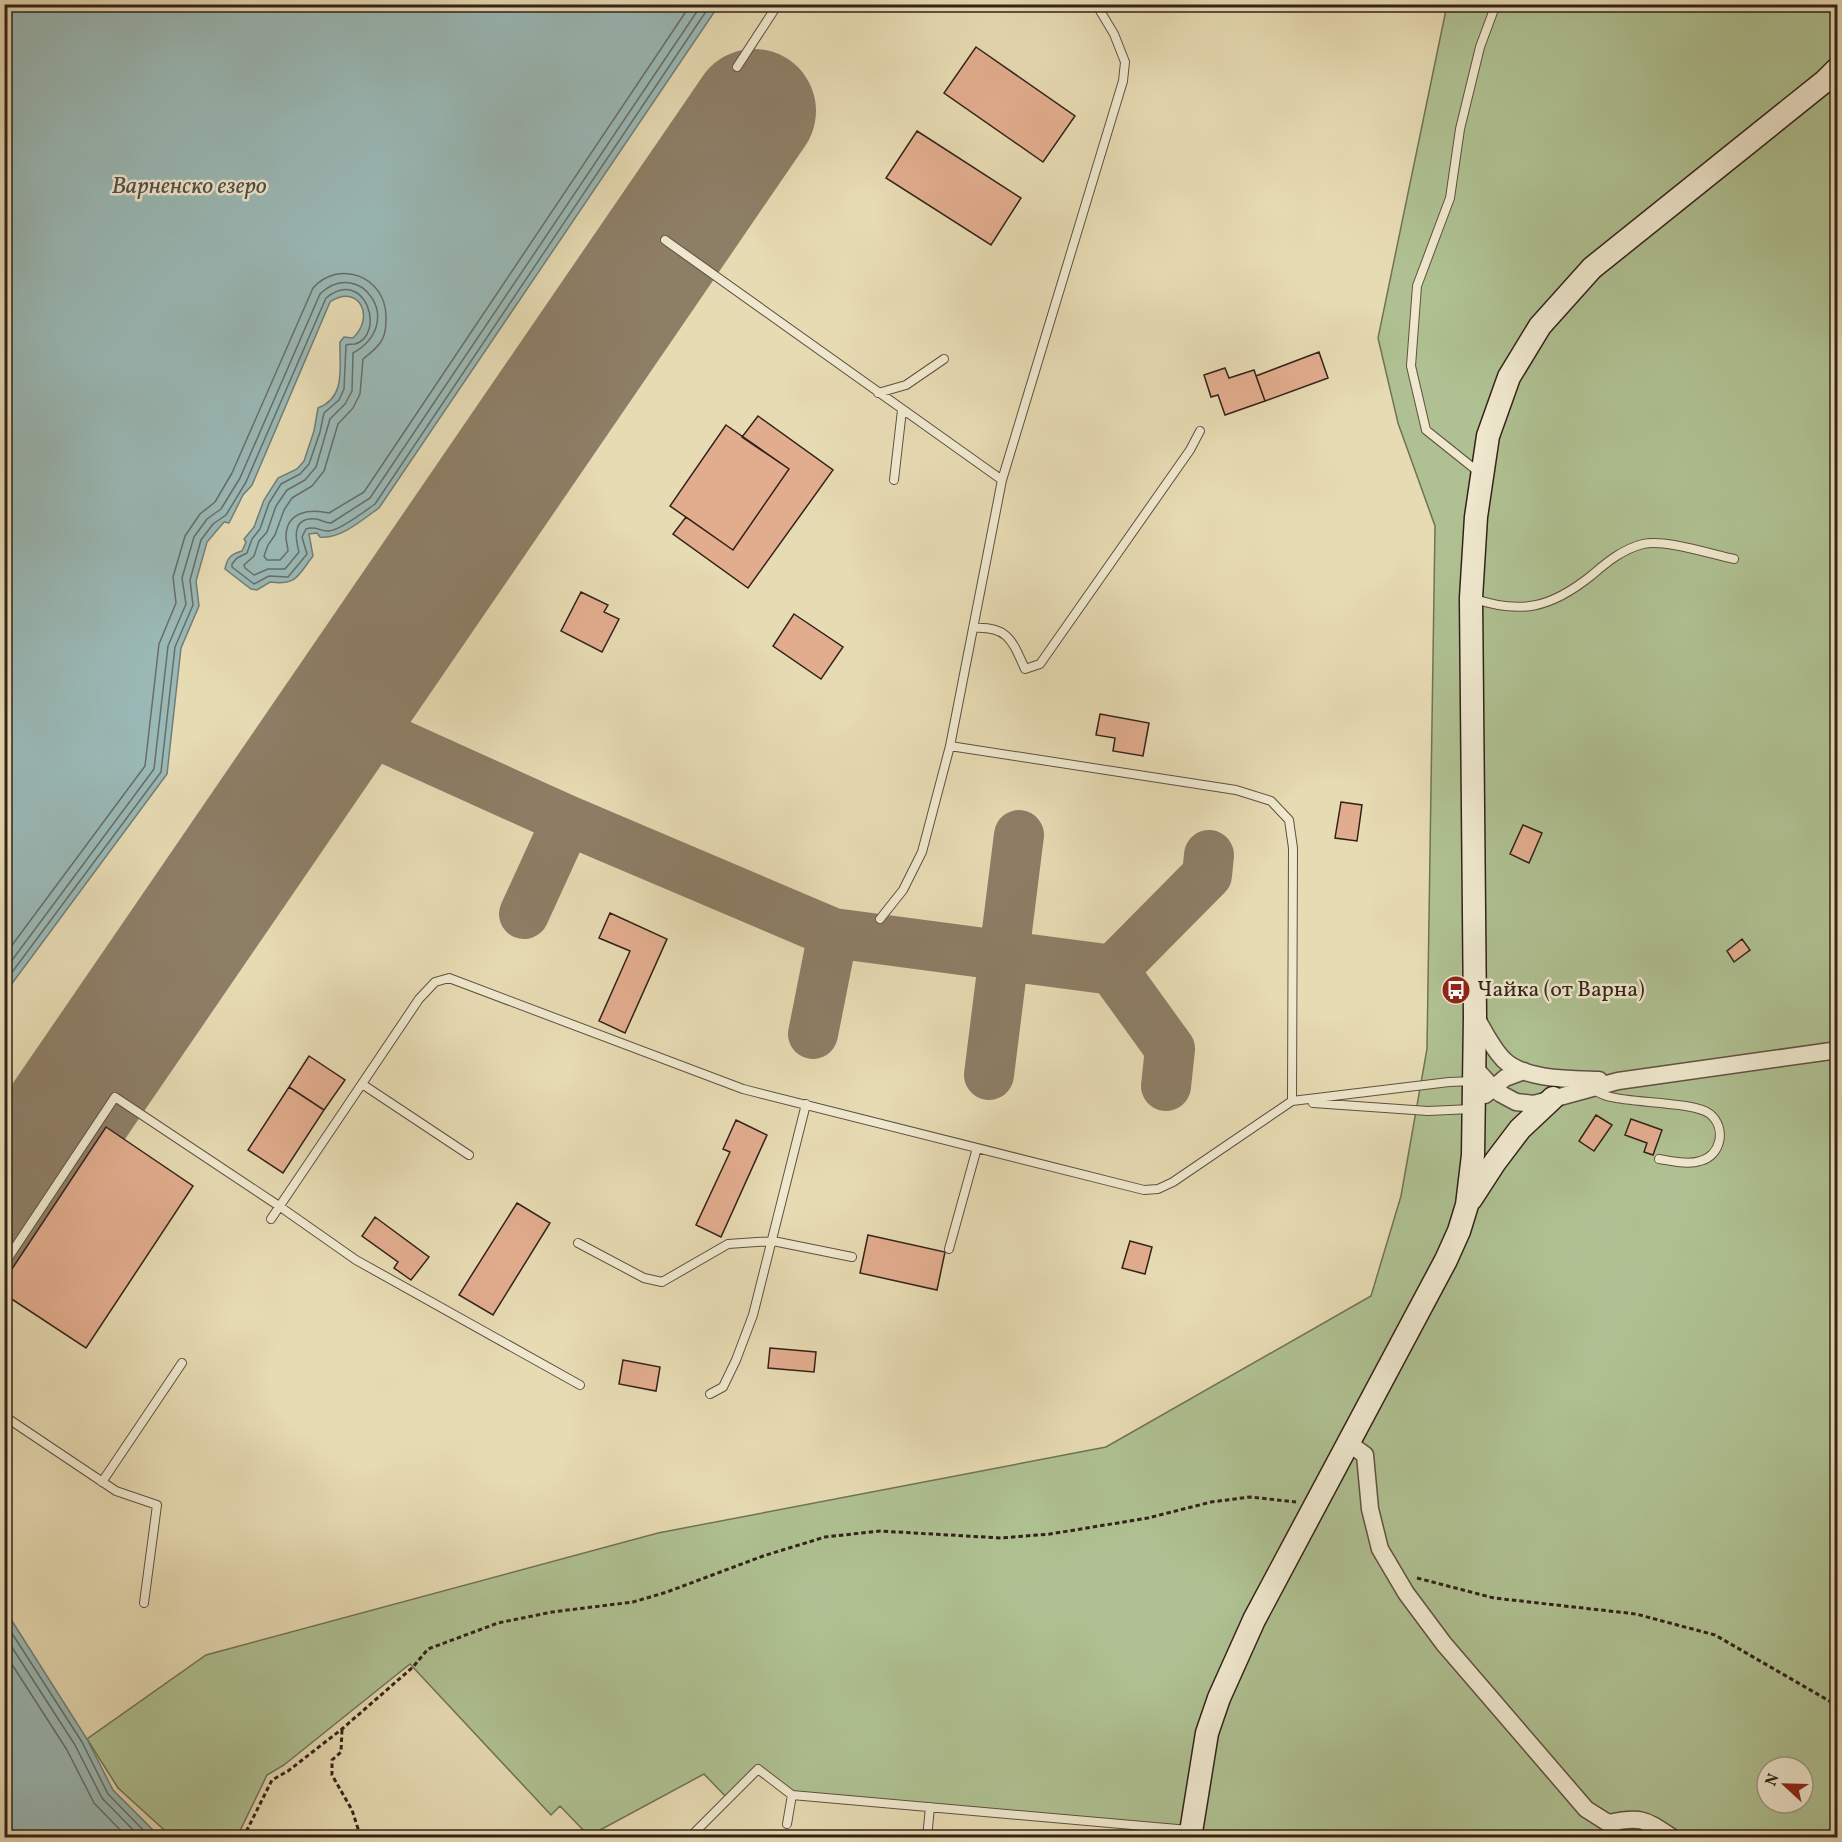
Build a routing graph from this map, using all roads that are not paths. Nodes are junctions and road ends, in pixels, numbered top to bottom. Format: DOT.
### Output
graph roads {
  1 [pos="778,4"];
  2 [pos="1096,4"];
  3 [pos="1496,4"];
  4 [pos="737,67"];
  5 [pos="1838,68"];
  6 [pos="665,240"];
  7 [pos="944,359"];
  8 [pos="878,393"];
  9 [pos="902,410"];
  10 [pos="1200,431"];
  11 [pos="1481,475"];
  12 [pos="894,480"];
  13 [pos="1002,480"];
  14 [pos="1734,559"];
  15 [pos="1471,598"];
  16 [pos="973,628"];
  17 [pos="950,747"];
  18 [pos="880,919"];
  19 [pos="1475,1016"];
  20 [pos="1838,1050"];
  21 [pos="1524,1071"];
  22 [pos="1481,1079"];
  23 [pos="1618,1081"];
  24 [pos="362,1084"];
  25 [pos="1588,1088"];
  26 [pos="1553,1098"];
  27 [pos="1292,1101"];
  28 [pos="806,1104"];
  29 [pos="1474,1109"];
  30 [pos="977,1148"];
  31 [pos="469,1155"];
  32 [pos="1659,1159"];
  33 [pos="1467,1205"];
  34 [pos="279,1206"];
  35 [pos="271,1219"];
  36 [pos="773,1241"];
  37 [pos="578,1243"];
  38 [pos="949,1249"];
  39 [pos="852,1257"];
  40 [pos="4,1264"];
  41 [pos="182,1363"];
  42 [pos="580,1385"];
  43 [pos="711,1394"];
  44 [pos="4,1416"];
  45 [pos="1350,1444"];
  46 [pos="102,1482"];
  47 [pos="144,1603"];
  48 [pos="792,1795"];
  49 [pos="930,1808"];
  50 [pos="1608,1823"];
  51 [pos="787,1824"];
  52 [pos="1190,1834"];
  53 [pos="688,1838"];
  54 [pos="927,1838"];
  55 [pos="1622,1838"];
  56 [pos="1673,1838"];
  1 -- 4 [label="lane"];
  2 -- 13 [label="lane"];
  3 -- 11 [label="lane"];
  5 -- 11 [label="street"];
  6 -- 8 [label="lane"];
  7 -- 8 [label="lane"];
  8 -- 9 [label="lane"];
  9 -- 12 [label="lane"];
  9 -- 13 [label="lane"];
  10 -- 16 [label="lane"];
  11 -- 15 [label="street"];
  13 -- 16 [label="lane"];
  14 -- 15 [label="lane"];
  15 -- 19 [label="street"];
  16 -- 17 [label="lane"];
  17 -- 18 [label="lane"];
  17 -- 27 [label="lane"];
  19 -- 21 [label="street"];
  19 -- 22 [label="street"];
  20 -- 23 [label="street"];
  21 -- 22 [label="street"];
  21 -- 23 [label="street"];
  22 -- 26 [label="street"];
  22 -- 27 [label="lane"];
  22 -- 29 [label="street"];
  23 -- 25 [label="street"];
  24 -- 28 [label="lane"];
  24 -- 31 [label="lane"];
  24 -- 34 [label="lane"];
  25 -- 26 [label="street"];
  25 -- 32 [label="lane"];
  26 -- 33 [label="street"];
  27 -- 29 [label="lane"];
  27 -- 30 [label="lane"];
  28 -- 30 [label="lane"];
  28 -- 36 [label="lane"];
  29 -- 33 [label="street"];
  30 -- 38 [label="lane"];
  33 -- 45 [label="street"];
  34 -- 35 [label="lane"];
  34 -- 40 [label="lane"];
  34 -- 42 [label="lane"];
  36 -- 37 [label="lane"];
  36 -- 39 [label="lane"];
  36 -- 43 [label="lane"];
  41 -- 46 [label="lane"];
  44 -- 46 [label="lane"];
  45 -- 50 [label="street"];
  45 -- 52 [label="street"];
  46 -- 47 [label="lane"];
  48 -- 49 [label="lane"];
  48 -- 51 [label="lane"];
  48 -- 53 [label="lane"];
  49 -- 52 [label="lane"];
  49 -- 54 [label="lane"];
  50 -- 55 [label="lane"];
  50 -- 56 [label="street"];
}
